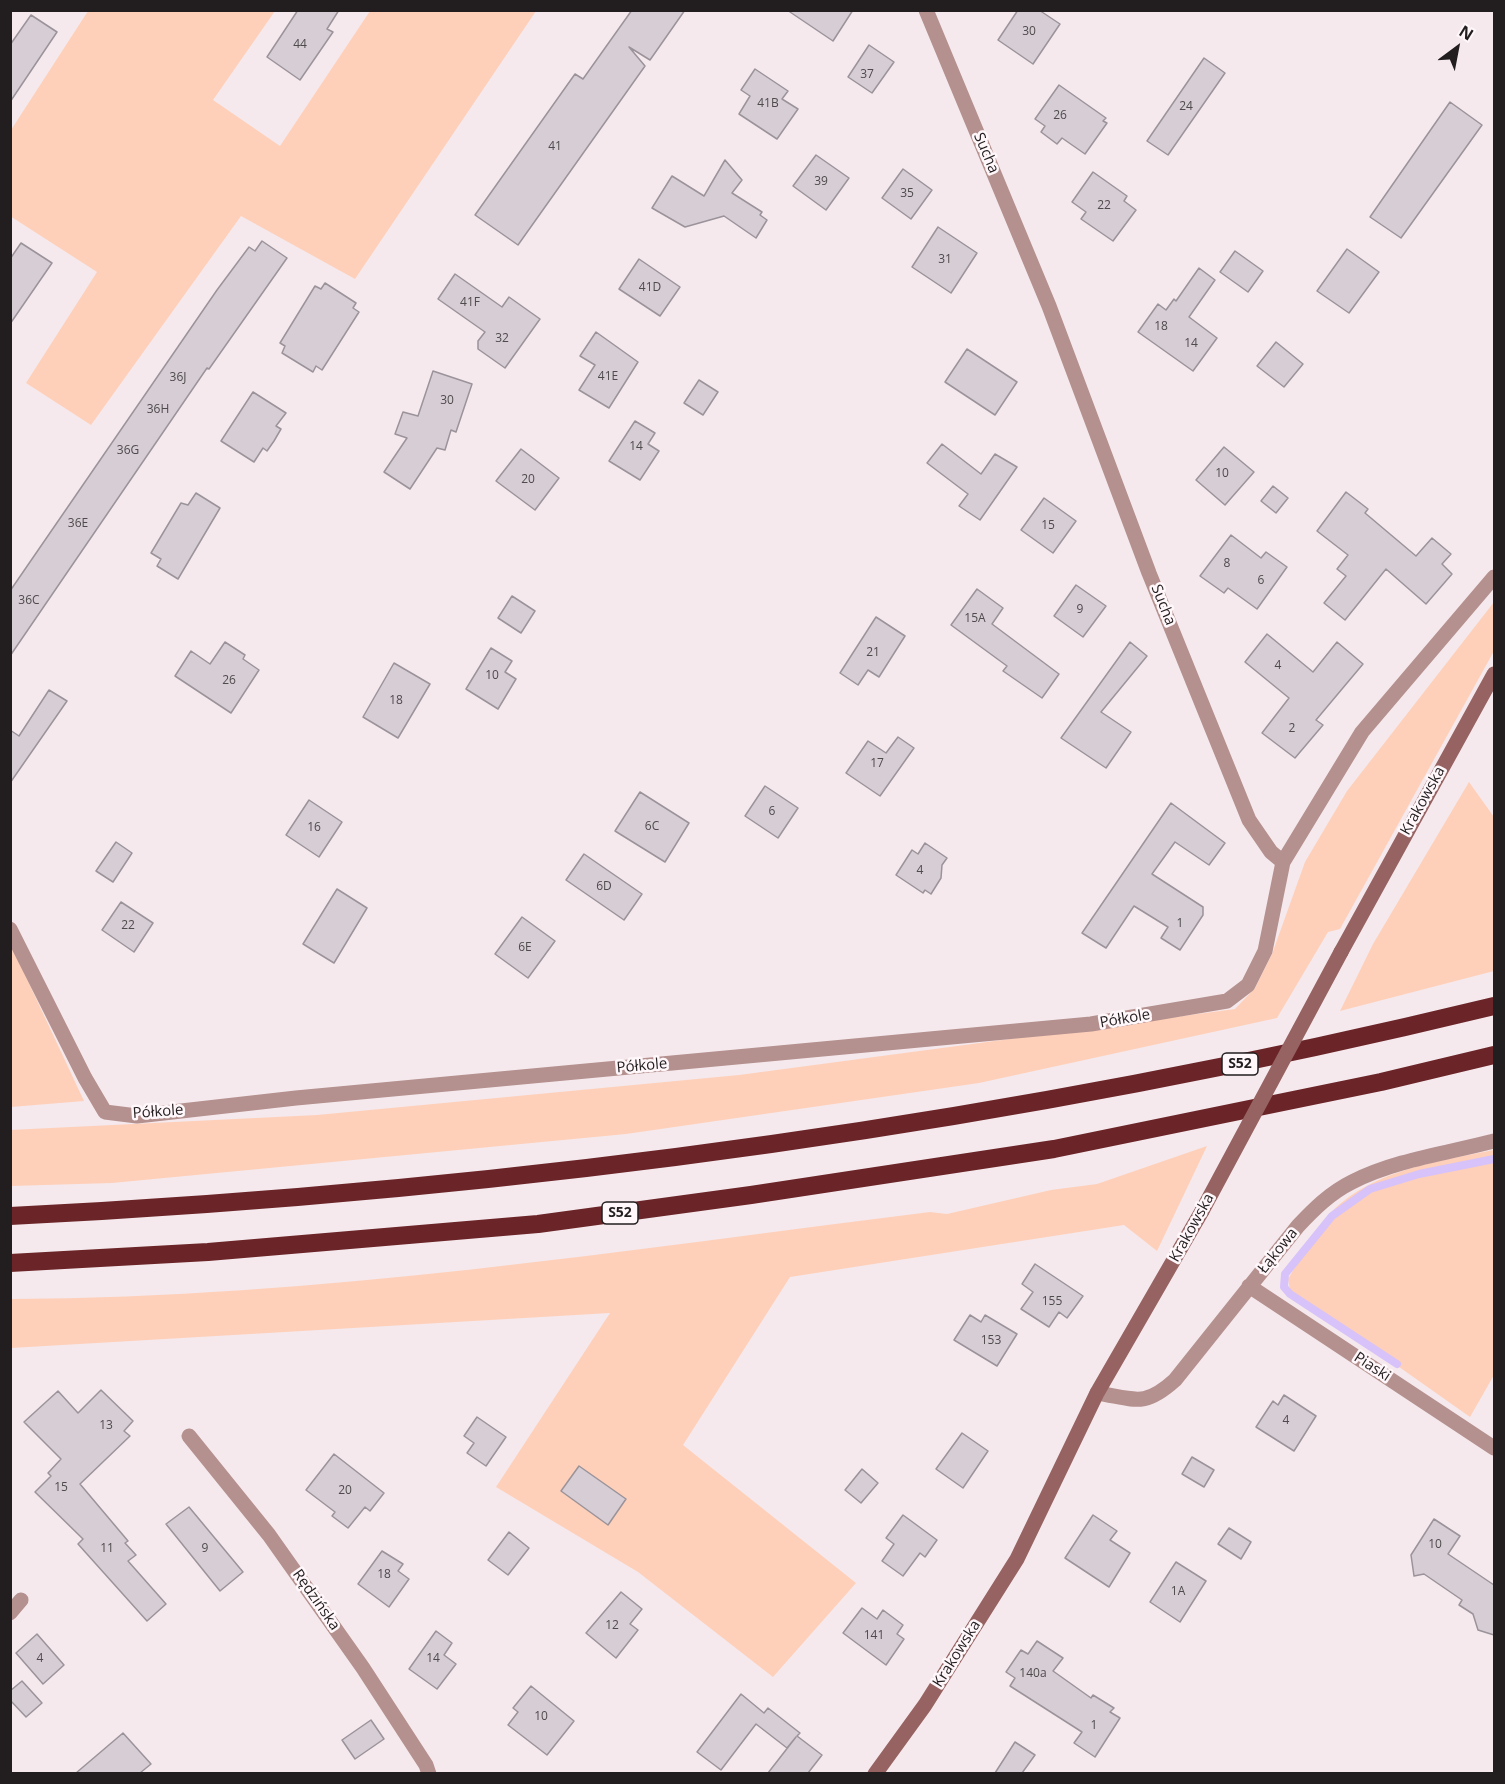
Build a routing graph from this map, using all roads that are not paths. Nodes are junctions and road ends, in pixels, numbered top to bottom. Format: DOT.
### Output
graph roads {
  1 [pos="926,10"];
  2 [pos="1494,577"];
  3 [pos="1494,674"];
  4 [pos="1283,861"];
  5 [pos="10,929"];
  6 [pos="1494,1006"];
  7 [pos="1494,1054"];
  8 [pos="1494,1142"];
  9 [pos="10,1216"];
  10 [pos="10,1263"];
  11 [pos="1249,1286"];
  12 [pos="1097,1393"];
  13 [pos="189,1436"];
  14 [pos="1494,1448"];
  15 [pos="21,1600"];
  16 [pos="10,1613"];
  17 [pos="429,1773"];
  18 [pos="875,1773"];
  1 -- 4 [label="street, Sucha"];
  2 -- 4 [label="street"];
  3 -- 12 [label="street, Krakowska, bridge"];
  4 -- 5 [label="street, Półkole"];
  6 -- 9 [label="highway, S52"];
  7 -- 10 [label="highway, S52"];
  8 -- 11 [label="street, Łąkowa"];
  11 -- 12 [label="street, Łąkowa"];
  11 -- 14 [label="street, Piaski"];
  12 -- 18 [label="street, Krakowska"];
  13 -- 17 [label="street, Rędzińska"];
  15 -- 16 [label="street"];
}
